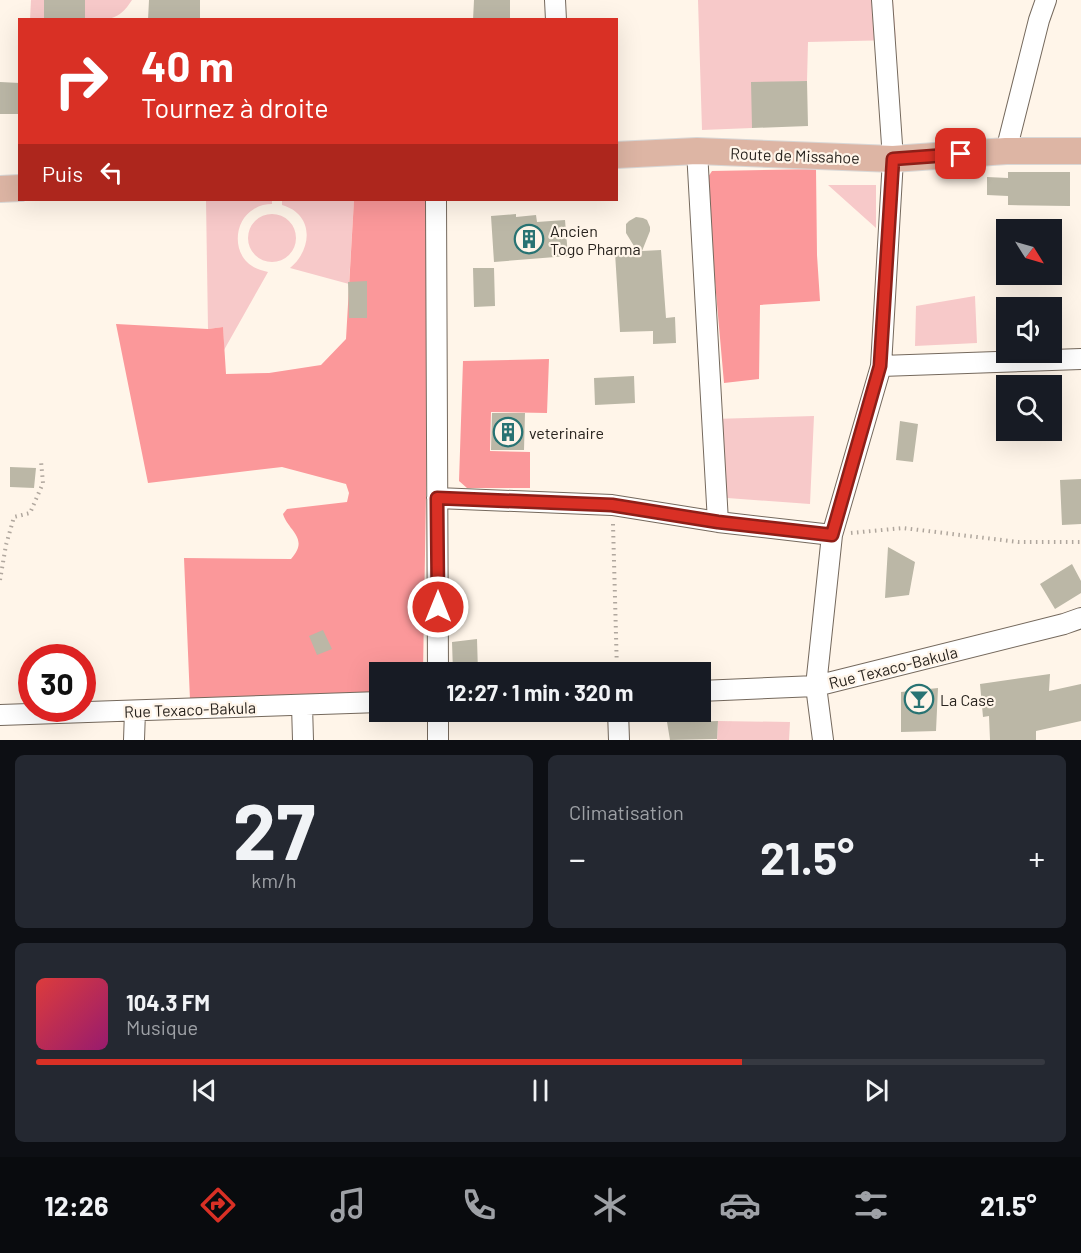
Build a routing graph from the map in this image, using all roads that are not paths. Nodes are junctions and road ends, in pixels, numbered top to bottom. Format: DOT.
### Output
graph roads {
  1 [pos="555,0"];
  2 [pos="882,0"];
  3 [pos="1046,0"];
  4 [pos="556,18"];
  5 [pos="697,151"];
  6 [pos="1006,151"];
  7 [pos="1081,151"];
  8 [pos="618,155"];
  9 [pos="893,159"];
  10 [pos="18,188"];
  11 [pos="0,189"];
  12 [pos="436,201"];
  13 [pos="1081,358"];
  14 [pos="880,366"];
  15 [pos="437,498"];
  16 [pos="718,522"];
  17 [pos="832,535"];
  18 [pos="1081,618"];
  19 [pos="438,662"];
  20 [pos="816,686"];
  21 [pos="711,691"];
  22 [pos="369,702"];
  23 [pos="303,705"];
  24 [pos="135,711"];
  25 [pos="0,715"];
  26 [pos="438,722"];
  27 [pos="618,722"];
  28 [pos="134,740"];
  29 [pos="303,740"];
  30 [pos="438,740"];
  31 [pos="619,740"];
  32 [pos="823,740"];
  1 -- 4 [label="street"];
  2 -- 9 [label="street"];
  3 -- 6 [label="street"];
  5 -- 8 [label="main road, Route de Missahoe"];
  5 -- 9 [label="main road, Route de Missahoe"];
  5 -- 16 [label="street"];
  6 -- 7 [label="main road, Route de Missahoe"];
  6 -- 9 [label="main road, Route de Missahoe"];
  9 -- 14 [label="street"];
  10 -- 11 [label="main road"];
  12 -- 15 [label="street"];
  13 -- 14 [label="street"];
  14 -- 17 [label="street"];
  15 -- 16 [label="street"];
  15 -- 19 [label="street"];
  16 -- 17 [label="street"];
  17 -- 20 [label="street"];
  18 -- 20 [label="street, Rue Texaco-Bakula"];
  20 -- 21 [label="street, Rue Texaco-Bakula"];
  20 -- 32 [label="street"];
  22 -- 23 [label="street, Rue Texaco-Bakula"];
  23 -- 24 [label="street, Rue Texaco-Bakula"];
  23 -- 29 [label="street"];
  24 -- 25 [label="street, Rue Texaco-Bakula"];
  24 -- 28 [label="street"];
  26 -- 30 [label="street"];
  27 -- 31 [label="street"];
}
